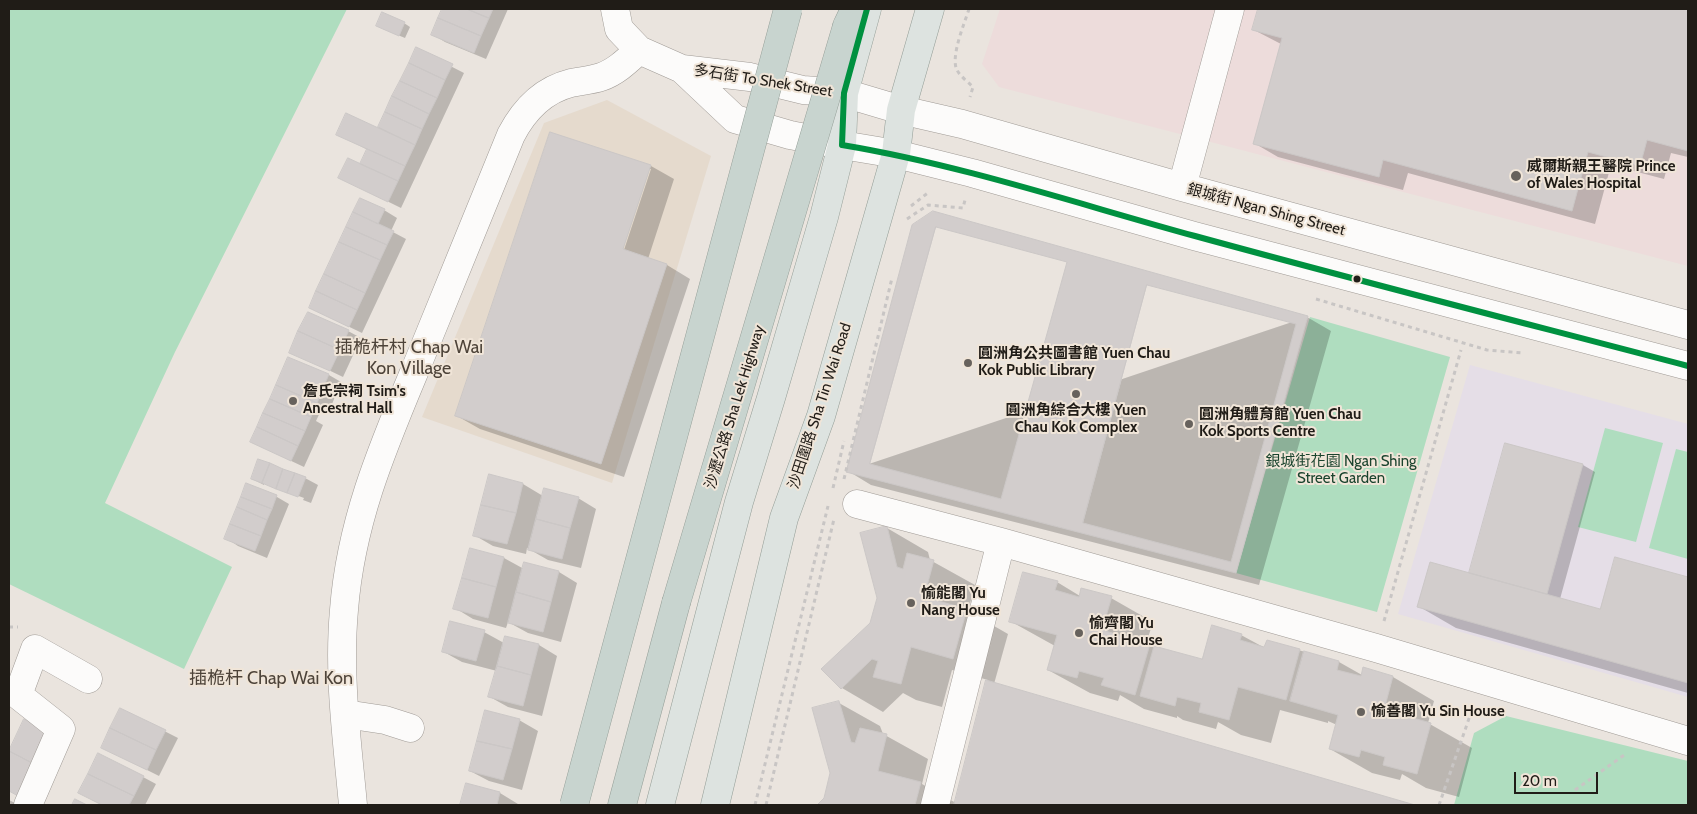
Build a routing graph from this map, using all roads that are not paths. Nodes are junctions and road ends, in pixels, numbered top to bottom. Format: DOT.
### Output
graph roads {
  1 [pos="615,9"];
  2 [pos="788,9"];
  3 [pos="867,9"];
  4 [pos="930,9"];
  5 [pos="1230,9"];
  6 [pos="850,15"];
  7 [pos="639,50"];
  8 [pos="682,68"];
  9 [pos="844,93"];
  10 [pos="901,110"];
  11 [pos="842,145"];
  12 [pos="896,154"];
  13 [pos="1182,187"];
  14 [pos="1688,324"];
  15 [pos="1688,366"];
  16 [pos="857,504"];
  17 [pos="1001,542"];
  18 [pos="88,679"];
  19 [pos="344,714"];
  20 [pos="410,728"];
  21 [pos="1688,741"];
  22 [pos="936,804"];
  23 [pos="28,805"];
  24 [pos="353,805"];
  25 [pos="574,805"];
  26 [pos="622,805"];
  27 [pos="660,805"];
  28 [pos="715,805"];
  1 -- 7 [label="street, 多石街 To Shek Street"];
  2 -- 25 [label="highway, bridge"];
  3 -- 9 [label="main road"];
  4 -- 10 [label="main road, 沙田圍路 Sha Tin Wai Road"];
  5 -- 13 [label="street"];
  6 -- 26 [label="highway, 沙瀝公路 Sha Lek Highway, bridge"];
  7 -- 8 [label="street, 多石街 To Shek Street"];
  7 -- 19 [label="street"];
  8 -- 9 [label="street, 多石街 To Shek Street"];
  8 -- 11 [label="street, 多石街 To Shek Street"];
  9 -- 10 [label="street, 銀城街 Ngan Shing Street"];
  9 -- 11 [label="main road"];
  10 -- 12 [label="main road, 沙田圍路 Sha Tin Wai Road"];
  10 -- 13 [label="street, 銀城街 Ngan Shing Street"];
  11 -- 12 [label="street"];
  11 -- 27 [label="main road"];
  12 -- 15 [label="street"];
  12 -- 28 [label="main road, 沙田圍路 Sha Tin Wai Road"];
  13 -- 14 [label="street, 銀城街 Ngan Shing Street"];
  16 -- 17 [label="street"];
  17 -- 21 [label="street"];
  17 -- 22 [label="street"];
  18 -- 23 [label="street"];
  19 -- 20 [label="street"];
  19 -- 24 [label="street"];
}
